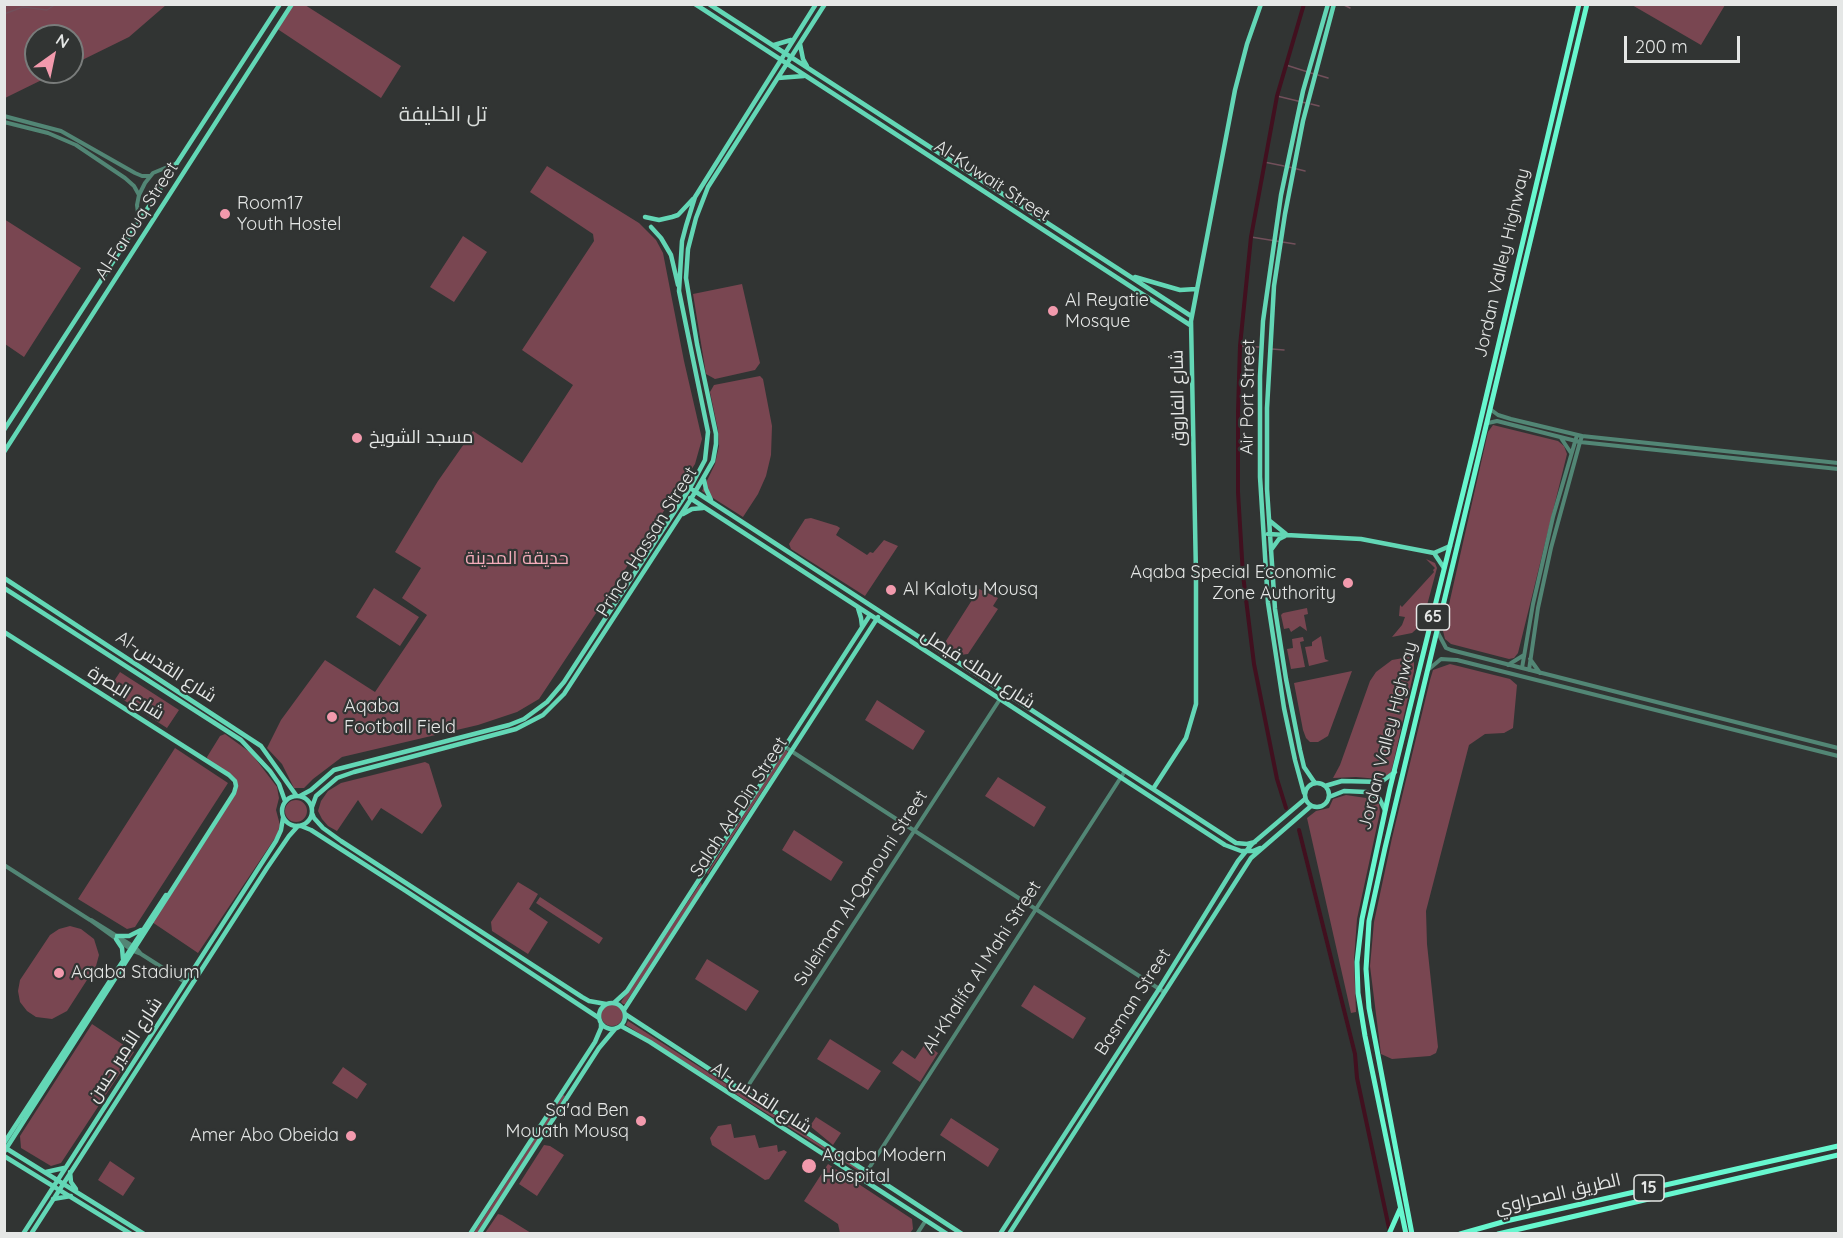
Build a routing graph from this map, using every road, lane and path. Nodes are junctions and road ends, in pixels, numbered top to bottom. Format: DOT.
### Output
graph roads {
  1 [pos="280,4"];
  2 [pos="292,4"];
  3 [pos="695,4"];
  4 [pos="709,4"];
  5 [pos="816,4"];
  6 [pos="825,4"];
  7 [pos="1261,4"];
  8 [pos="1328,4"];
  9 [pos="1334,4"];
  10 [pos="1579,4"];
  11 [pos="1587,4"];
  12 [pos="793,38"];
  13 [pos="800,44"];
  14 [pos="771,45"];
  15 [pos="768,52"];
  16 [pos="784,53"];
  17 [pos="791,57"];
  18 [pos="780,60"];
  19 [pos="787,64"];
  20 [pos="808,69"];
  21 [pos="771,73"];
  22 [pos="235,74"];
  23 [pos="804,76"];
  24 [pos="778,78"];
  25 [pos="243,80"];
  26 [pos="4,116"];
  27 [pos="4,122"];
  28 [pos="116,162"];
  29 [pos="178,162"];
  30 [pos="956,164"];
  31 [pos="113,169"];
  32 [pos="953,172"];
  33 [pos="150,176"];
  34 [pos="139,195"];
  35 [pos="695,197"];
  36 [pos="645,217"];
  37 [pos="139,222"];
  38 [pos="651,227"];
  39 [pos="126,242"];
  40 [pos="136,248"];
  41 [pos="1125,273"];
  42 [pos="1196,289"];
  43 [pos="679,291"];
  44 [pos="1191,316"];
  45 [pos="1190,325"];
  46 [pos="1490,409"];
  47 [pos="17,411"];
  48 [pos="27,416"];
  49 [pos="1486,424"];
  50 [pos="4,430"];
  51 [pos="1580,436"];
  52 [pos="1561,437"];
  53 [pos="1578,441"];
  54 [pos="1590,443"];
  55 [pos="1478,444"];
  56 [pos="1577,451"];
  57 [pos="4,453"];
  58 [pos="1571,453"];
  59 [pos="1839,464"];
  60 [pos="1839,469"];
  61 [pos="704,478"];
  62 [pos="690,488"];
  63 [pos="696,492"];
  64 [pos="685,495"];
  65 [pos="691,499"];
  66 [pos="712,502"];
  67 [pos="705,508"];
  68 [pos="680,515"];
  69 [pos="1269,520"];
  70 [pos="1262,534"];
  71 [pos="1270,534"];
  72 [pos="1289,535"];
  73 [pos="1450,546"];
  74 [pos="1271,550"];
  75 [pos="1434,553"];
  76 [pos="1444,568"];
  77 [pos="4,578"];
  78 [pos="4,588"];
  79 [pos="854,604"];
  80 [pos="874,609"];
  81 [pos="880,612"];
  82 [pos="60,614"];
  83 [pos="870,615"];
  84 [pos="876,619"];
  85 [pos="54,620"];
  86 [pos="68,620"];
  87 [pos="63,626"];
  88 [pos="861,628"];
  89 [pos="1437,631"];
  90 [pos="4,632"];
  91 [pos="1446,648"];
  92 [pos="1425,650"];
  93 [pos="1433,651"];
  94 [pos="1524,655"];
  95 [pos="1445,658"];
  96 [pos="1530,659"];
  97 [pos="1508,665"];
  98 [pos="1522,668"];
  99 [pos="1428,669"];
  100 [pos="146,670"];
  101 [pos="1528,670"];
  102 [pos="1540,673"];
  103 [pos="155,676"];
  104 [pos="143,677"];
  105 [pos="150,682"];
  106 [pos="1004,693"];
  107 [pos="1000,699"];
  108 [pos="1732,721"];
  109 [pos="1732,728"];
  110 [pos="785,747"];
  111 [pos="1839,748"];
  112 [pos="792,751"];
  113 [pos="1839,756"];
  114 [pos="1125,771"];
  115 [pos="1395,772"];
  116 [pos="1121,778"];
  117 [pos="1315,783"];
  118 [pos="1325,786"];
  119 [pos="1153,789"];
  120 [pos="298,796"];
  121 [pos="1305,796"];
  122 [pos="1329,797"];
  123 [pos="285,801"];
  124 [pos="1311,806"];
  125 [pos="312,810"];
  126 [pos="1385,810"];
  127 [pos="283,819"];
  128 [pos="299,826"];
  129 [pos="914,830"];
  130 [pos="1230,838"];
  131 [pos="1255,842"];
  132 [pos="1225,845"];
  133 [pos="1260,848"];
  134 [pos="1246,851"];
  135 [pos="4,865"];
  136 [pos="175,883"];
  137 [pos="409,885"];
  138 [pos="406,891"];
  139 [pos="1036,909"];
  140 [pos="1362,919"];
  141 [pos="1369,921"];
  142 [pos="143,928"];
  143 [pos="116,938"];
  144 [pos="210,944"];
  145 [pos="216,947"];
  146 [pos="133,948"];
  147 [pos="516,954"];
  148 [pos="123,959"];
  149 [pos="512,959"];
  150 [pos="523,959"];
  151 [pos="519,964"];
  152 [pos="185,982"];
  153 [pos="1159,989"];
  154 [pos="1164,992"];
  155 [pos="615,1002"];
  156 [pos="606,1004"];
  157 [pos="625,1012"];
  158 [pos="600,1020"];
  159 [pos="621,1026"];
  160 [pos="615,1029"];
  161 [pos="129,1074"];
  162 [pos="569,1088"];
  163 [pos="744,1092"];
  164 [pos="15,1130"];
  165 [pos="4,1134"];
  166 [pos="1839,1146"];
  167 [pos="5,1149"];
  168 [pos="17,1155"];
  169 [pos="1839,1155"];
  170 [pos="1766,1161"];
  171 [pos="64,1168"];
  172 [pos="1768,1170"];
  173 [pos="46,1172"];
  174 [pos="70,1172"];
  175 [pos="867,1172"];
  176 [pos="42,1178"];
  177 [pos="58,1179"];
  178 [pos="862,1179"];
  179 [pos="64,1183"];
  180 [pos="54,1185"];
  181 [pos="60,1189"];
  182 [pos="77,1191"];
  183 [pos="48,1195"];
  184 [pos="72,1197"];
  185 [pos="53,1199"];
  186 [pos="1401,1208"];
  187 [pos="926,1220"];
  188 [pos="1413,1232"];
  189 [pos="23,1233"];
  190 [pos="31,1233"];
  191 [pos="130,1233"];
  192 [pos="144,1233"];
  193 [pos="470,1233"];
  194 [pos="479,1233"];
  195 [pos="918,1233"];
  196 [pos="947,1233"];
  197 [pos="962,1233"];
  198 [pos="1000,1233"];
  199 [pos="1009,1233"];
  200 [pos="1389,1233"];
  201 [pos="1406,1233"];
  202 [pos="1460,1233"];
  203 [pos="1498,1233"];
  1 -- 22 [label="main road, Al-Farouq Street"];
  2 -- 25 [label="main road, Al-Farouq Street"];
  3 -- 15 [label="main road, Al-Kuwait Street"];
  4 -- 14 [label="main road, Al-Kuwait Street"];
  5 -- 12 [label="main road, Prince Hassan Street"];
  6 -- 13 [label="main road, Prince Hassan Street"];
  7 -- 42 [label="main road, شارع الفاروق"];
  8 -- 70 [label="main road, Air Port Street"];
  9 -- 69 [label="main road, Air Port Street"];
  10 -- 55 [label="highway, Jordan Valley Highway / 65"];
  11 -- 46 [label="highway, Jordan Valley Highway / 65"];
  12 -- 14 [label="main road"];
  12 -- 16 [label="main road, Prince Hassan Street"];
  13 -- 17 [label="main road, Prince Hassan Street"];
  13 -- 20 [label="main road"];
  14 -- 16 [label="main road, Al-Kuwait Street"];
  15 -- 18 [label="main road, Al-Kuwait Street"];
  15 -- 21 [label="main road"];
  16 -- 17 [label="main road, Al-Kuwait Street"];
  16 -- 18 [label="main road, Prince Hassan Street"];
  17 -- 19 [label="main road, Prince Hassan Street"];
  17 -- 20 [label="main road, Al-Kuwait Street"];
  18 -- 19 [label="main road, Al-Kuwait Street"];
  18 -- 21 [label="main road, Prince Hassan Street"];
  19 -- 23 [label="main road, Al-Kuwait Street"];
  19 -- 24 [label="main road, Prince Hassan Street"];
  20 -- 30 [label="main road, Al-Kuwait Street"];
  21 -- 35 [label="main road, Prince Hassan Street"];
  22 -- 25 [label="main road"];
  22 -- 29 [label="main road, Al-Farouq Street"];
  23 -- 24 [label="main road"];
  23 -- 32 [label="main road, Al-Kuwait Street"];
  24 -- 61 [label="main road, Prince Hassan Street"];
  25 -- 40 [label="main road, Al-Farouq Street"];
  26 -- 28 [label="street"];
  27 -- 31 [label="street"];
  28 -- 31 [label="street"];
  28 -- 33 [label="street"];
  29 -- 33 [label="street"];
  29 -- 37 [label="main road, Al-Farouq Street"];
  30 -- 32 [label="main road"];
  30 -- 41 [label="main road, Al-Kuwait Street"];
  31 -- 34 [label="street"];
  32 -- 45 [label="main road, Al-Kuwait Street"];
  33 -- 34 [label="street"];
  34 -- 37 [label="street"];
  35 -- 36 [label="main road"];
  35 -- 43 [label="main road, Prince Hassan Street"];
  37 -- 39 [label="main road, Al-Farouq Street"];
  38 -- 43 [label="main road"];
  39 -- 40 [label="main road"];
  39 -- 47 [label="main road, Al-Farouq Street"];
  40 -- 48 [label="main road, Al-Farouq Street"];
  41 -- 42 [label="main road"];
  41 -- 44 [label="main road, Al-Kuwait Street"];
  42 -- 44 [label="main road, شارع الفاروق"];
  43 -- 62 [label="main road, Prince Hassan Street"];
  44 -- 45 [label="main road, شارع الفاروق"];
  45 -- 119 [label="main road, شارع الفاروق"];
  46 -- 49 [label="highway, Jordan Valley Highway / 65"];
  46 -- 51 [label="street"];
  47 -- 48 [label="main road"];
  47 -- 50 [label="main road, Al-Farouq Street"];
  48 -- 57 [label="main road, Al-Farouq Street"];
  49 -- 52 [label="street"];
  49 -- 55 [label="highway, Jordan Valley Highway / 65"];
  51 -- 53 [label="street"];
  51 -- 59 [label="street"];
  52 -- 53 [label="street"];
  52 -- 58 [label="street"];
  53 -- 54 [label="street"];
  53 -- 56 [label="street"];
  53 -- 58 [label="street"];
  54 -- 56 [label="street"];
  54 -- 60 [label="street"];
  55 -- 73 [label="highway, Jordan Valley Highway / 65"];
  55 -- 89 [label="highway, Jordan Valley Highway / 65"];
  56 -- 96 [label="street"];
  58 -- 94 [label="street"];
  61 -- 63 [label="main road, Prince Hassan Street"];
  61 -- 66 [label="main road"];
  62 -- 63 [label="main road, شارع الملك فيصل"];
  62 -- 64 [label="main road, Prince Hassan Street"];
  63 -- 65 [label="main road, Prince Hassan Street"];
  63 -- 66 [label="main road, شارع الملك فيصل"];
  64 -- 65 [label="main road, شارع الملك فيصل"];
  64 -- 120 [label="main road, Prince Hassan Street"];
  65 -- 67 [label="main road, شارع الملك فيصل"];
  65 -- 68 [label="main road, Prince Hassan Street"];
  66 -- 80 [label="main road, شارع الملك فيصل"];
  67 -- 68 [label="main road"];
  67 -- 79 [label="main road, شارع الملك فيصل"];
  68 -- 125 [label="main road, Prince Hassan Street"];
  69 -- 71 [label="main road, Air Port Street"];
  69 -- 72 [label="main road"];
  70 -- 71 [label="main road"];
  70 -- 121 [label="main road, Air Port Street"];
  71 -- 72 [label="main road"];
  71 -- 74 [label="main road, Air Port Street"];
  72 -- 74 [label="main road"];
  72 -- 75 [label="main road"];
  73 -- 75 [label="main road"];
  73 -- 76 [label="highway, Jordan Valley Highway / 65"];
  74 -- 117 [label="main road, Air Port Street"];
  75 -- 76 [label="main road"];
  76 -- 92 [label="highway, Jordan Valley Highway / 65"];
  77 -- 82 [label="main road, Al-شارع القدس"];
  78 -- 85 [label="main road, Al-شارع القدس"];
  79 -- 83 [label="main road, شارع الملك فيصل"];
  79 -- 88 [label="main road"];
  80 -- 81 [label="main road, شارع الملك فيصل"];
  80 -- 83 [label="main road, Salah Ad-Din Street"];
  81 -- 84 [label="main road, Salah Ad-Din Street"];
  81 -- 106 [label="main road, شارع الملك فيصل"];
  82 -- 85 [label="main road"];
  82 -- 86 [label="main road, Al-شارع القدس"];
  83 -- 84 [label="main road, شارع الملك فيصل"];
  83 -- 88 [label="main road, Salah Ad-Din Street"];
  84 -- 107 [label="main road, شارع الملك فيصل"];
  84 -- 112 [label="main road, Salah Ad-Din Street"];
  85 -- 87 [label="main road, Al-شارع القدس"];
  86 -- 87 [label="main road"];
  86 -- 100 [label="main road, Al-شارع القدس"];
  87 -- 104 [label="main road, Al-شارع القدس"];
  88 -- 110 [label="main road, Salah Ad-Din Street"];
  89 -- 91 [label="street"];
  89 -- 93 [label="highway, Jordan Valley Highway / 65"];
  90 -- 136 [label="main road, شارع البصرة"];
  91 -- 95 [label="street"];
  91 -- 97 [label="street"];
  92 -- 93 [label="highway"];
  92 -- 115 [label="highway, Jordan Valley Highway / 65"];
  93 -- 99 [label="highway, Jordan Valley Highway / 65"];
  94 -- 97 [label="street"];
  94 -- 98 [label="street"];
  95 -- 99 [label="street"];
  95 -- 109 [label="street"];
  96 -- 101 [label="street"];
  96 -- 102 [label="street"];
  97 -- 98 [label="street"];
  98 -- 101 [label="street"];
  99 -- 141 [label="highway, Jordan Valley Highway / 65"];
  100 -- 103 [label="main road, Al-شارع القدس"];
  100 -- 104 [label="main road"];
  101 -- 102 [label="street"];
  102 -- 108 [label="street"];
  103 -- 105 [label="main road"];
  103 -- 120 [label="main road, Al-شارع القدس"];
  104 -- 105 [label="main road, Al-شارع القدس"];
  105 -- 123 [label="main road, Al-شارع القدس"];
  106 -- 107 [label="street, Suleiman Al-Qanouni Street"];
  106 -- 114 [label="main road, شارع الملك فيصل"];
  107 -- 116 [label="main road, شارع الملك فيصل"];
  107 -- 129 [label="street, Suleiman Al-Qanouni Street"];
  108 -- 109 [label="street"];
  108 -- 111 [label="street"];
  109 -- 113 [label="street"];
  110 -- 112 [label="street"];
  110 -- 155 [label="main road, Salah Ad-Din Street"];
  112 -- 129 [label="street"];
  112 -- 157 [label="main road, Salah Ad-Din Street"];
  114 -- 116 [label="street, Al-Khalifa Al Mahi Street"];
  114 -- 119 [label="main road, شارع الملك فيصل"];
  115 -- 118 [label="main road"];
  115 -- 126 [label="highway, Jordan Valley Highway / 65"];
  116 -- 132 [label="main road, شارع الملك فيصل"];
  116 -- 139 [label="street, Al-Khalifa Al Mahi Street"];
  117 -- 118 [label="main road"];
  117 -- 121 [label="main road"];
  118 -- 122 [label="main road"];
  119 -- 130 [label="main road, شارع الملك فيصل"];
  120 -- 123 [label="main road"];
  120 -- 125 [label="main road"];
  121 -- 124 [label="main road"];
  121 -- 131 [label="main road, Basman Street"];
  122 -- 124 [label="main road"];
  122 -- 126 [label="main road"];
  123 -- 127 [label="main road"];
  124 -- 133 [label="main road, Basman Street"];
  125 -- 128 [label="main road"];
  125 -- 137 [label="main road"];
  126 -- 140 [label="highway, Jordan Valley Highway / 65"];
  127 -- 128 [label="main road"];
  127 -- 144 [label="main road, شارع الأمير حسن"];
  128 -- 138 [label="main road"];
  128 -- 145 [label="main road, شارع الأمير حسن"];
  129 -- 139 [label="street"];
  129 -- 163 [label="street, Suleiman Al-Qanouni Street"];
  130 -- 131 [label="main road, شارع الملك فيصل"];
  130 -- 132 [label="main road"];
  131 -- 134 [label="main road, Basman Street"];
  132 -- 134 [label="main road, شارع الملك فيصل"];
  133 -- 134 [label="main road, شارع الملك فيصل"];
  133 -- 154 [label="main road, Basman Street"];
  134 -- 153 [label="main road, Basman Street"];
  135 -- 143 [label="street"];
  136 -- 142 [label="main road"];
  136 -- 146 [label="main road"];
  137 -- 138 [label="main road"];
  137 -- 147 [label="main road"];
  138 -- 149 [label="main road"];
  139 -- 153 [label="street"];
  139 -- 175 [label="street, Al-Khalifa Al Mahi Street"];
  140 -- 141 [label="highway"];
  140 -- 186 [label="highway, Jordan Valley Highway / 65"];
  141 -- 188 [label="highway, Jordan Valley Highway / 65"];
  142 -- 143 [label="main road"];
  142 -- 146 [label="main road"];
  143 -- 146 [label="street"];
  143 -- 148 [label="main road"];
  144 -- 145 [label="main road"];
  144 -- 152 [label="main road, شارع الأمير حسن"];
  145 -- 161 [label="main road, شارع الأمير حسن"];
  146 -- 148 [label="main road"];
  146 -- 152 [label="street"];
  146 -- 164 [label="main road"];
  147 -- 149 [label="main road"];
  147 -- 150 [label="main road"];
  148 -- 164 [label="main road"];
  149 -- 151 [label="main road"];
  150 -- 151 [label="main road"];
  150 -- 156 [label="main road"];
  151 -- 158 [label="main road"];
  152 -- 161 [label="main road, شارع الأمير حسن"];
  153 -- 154 [label="street"];
  153 -- 198 [label="main road, Basman Street"];
  154 -- 199 [label="main road, Basman Street"];
  155 -- 156 [label="main road"];
  155 -- 157 [label="main road"];
  156 -- 158 [label="main road"];
  157 -- 159 [label="main road"];
  157 -- 163 [label="main road, Al-شارع القدس"];
  158 -- 160 [label="main road"];
  158 -- 162 [label="main road"];
  159 -- 160 [label="main road"];
  159 -- 178 [label="main road, Al-شارع القدس"];
  160 -- 162 [label="main road"];
  161 -- 171 [label="main road, شارع الأمير حسن"];
  161 -- 174 [label="main road, شارع الأمير حسن"];
  162 -- 193 [label="main road"];
  162 -- 194 [label="main road"];
  163 -- 175 [label="main road, Al-شارع القدس"];
  164 -- 165 [label="main road"];
  164 -- 167 [label="main road"];
  164 -- 168 [label="main road"];
  166 -- 170 [label="highway, الطريق الصحراوي / 15"];
  167 -- 168 [label="main road"];
  167 -- 176 [label="main road"];
  168 -- 173 [label="main road"];
  169 -- 172 [label="highway, الطريق الصحراوي / 15"];
  170 -- 172 [label="highway"];
  170 -- 202 [label="highway, الطريق الصحراوي / 15"];
  171 -- 173 [label="main road"];
  171 -- 177 [label="main road, شارع الأمير حسن"];
  172 -- 203 [label="highway, الطريق الصحراوي / 15"];
  173 -- 177 [label="main road"];
  174 -- 179 [label="main road, شارع الأمير حسن"];
  174 -- 182 [label="main road"];
  175 -- 178 [label="street, Al-Khalifa Al Mahi Street"];
  175 -- 197 [label="main road, Al-شارع القدس"];
  176 -- 180 [label="main road"];
  176 -- 183 [label="main road"];
  177 -- 179 [label="main road"];
  177 -- 180 [label="main road, شارع الأمير حسن"];
  178 -- 187 [label="main road, Al-شارع القدس"];
  179 -- 181 [label="main road, شارع الأمير حسن"];
  179 -- 182 [label="main road"];
  180 -- 181 [label="main road"];
  180 -- 183 [label="main road, شارع الأمير حسن"];
  181 -- 184 [label="main road"];
  181 -- 185 [label="main road, شارع الأمير حسن"];
  182 -- 192 [label="main road"];
  183 -- 189 [label="main road, شارع الأمير حسن"];
  184 -- 185 [label="main road"];
  184 -- 191 [label="main road"];
  185 -- 190 [label="main road, شارع الأمير حسن"];
  186 -- 200 [label="highway"];
  186 -- 201 [label="highway, Jordan Valley Highway / 65"];
  187 -- 195 [label="street"];
  187 -- 196 [label="main road, Al-شارع القدس"];
}
